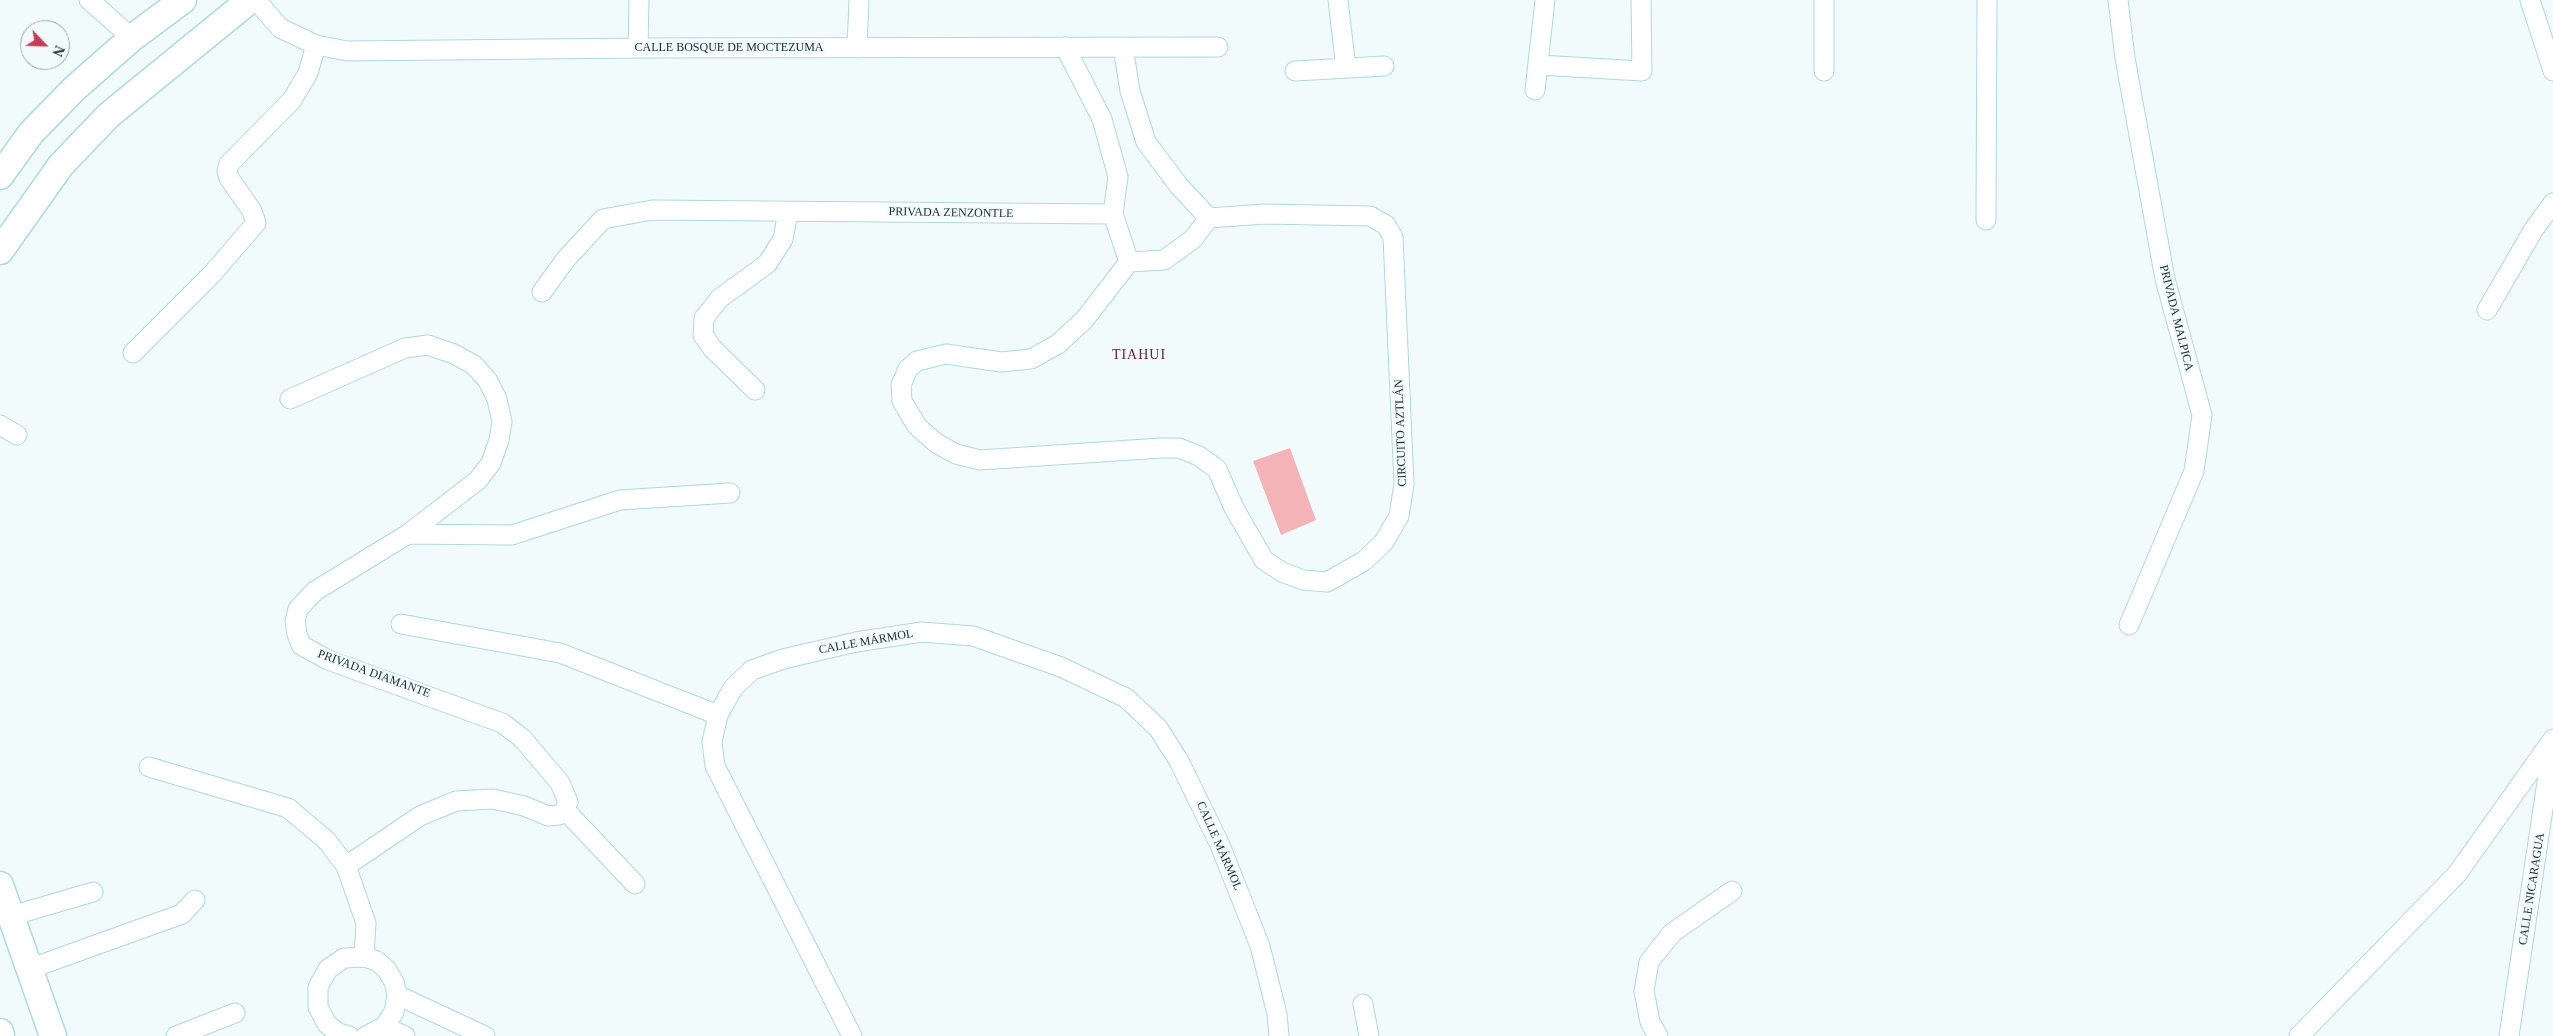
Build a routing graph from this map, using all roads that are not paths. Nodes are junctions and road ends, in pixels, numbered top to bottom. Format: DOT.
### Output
graph roads {
  1 [pos="89,0"];
  2 [pos="183,0"];
  3 [pos="250,0"];
  4 [pos="256,0"];
  5 [pos="639,0"];
  6 [pos="859,0"];
  7 [pos="1338,0"];
  8 [pos="1545,0"];
  9 [pos="1641,0"];
  10 [pos="1824,0"];
  11 [pos="1987,0"];
  12 [pos="2118,0"];
  13 [pos="2530,0"];
  14 [pos="132,38"];
  15 [pos="316,45"];
  16 [pos="1065,47"];
  17 [pos="1218,47"];
  18 [pos="638,48"];
  19 [pos="857,48"];
  20 [pos="1123,48"];
  21 [pos="1539,64"];
  22 [pos="1384,66"];
  23 [pos="1346,68"];
  24 [pos="1295,71"];
  25 [pos="1824,71"];
  26 [pos="2553,71"];
  27 [pos="1535,90"];
  28 [pos="0,176"];
  29 [pos="2553,203"];
  30 [pos="788,212"];
  31 [pos="1113,214"];
  32 [pos="1209,218"];
  33 [pos="1986,220"];
  34 [pos="0,251"];
  35 [pos="1129,262"];
  36 [pos="542,292"];
  37 [pos="2487,310"];
  38 [pos="133,353"];
  39 [pos="754,390"];
  40 [pos="290,399"];
  41 [pos="0,425"];
  42 [pos="17,435"];
  43 [pos="730,493"];
  44 [pos="408,534"];
  45 [pos="401,624"];
  46 [pos="2129,626"];
  47 [pos="718,715"];
  48 [pos="2553,740"];
  49 [pos="149,767"];
  50 [pos="565,810"];
  51 [pos="346,866"];
  52 [pos="635,884"];
  53 [pos="0,885"];
  54 [pos="1732,891"];
  55 [pos="93,892"];
  56 [pos="195,900"];
  57 [pos="11,916"];
  58 [pos="364,957"];
  59 [pos="29,969"];
  60 [pos="397,995"];
  61 [pos="1363,1004"];
  62 [pos="234,1013"];
  63 [pos="384,1027"];
  64 [pos="325,1030"];
  65 [pos="0,1032"];
  66 [pos="1,1036"];
  67 [pos="53,1036"];
  68 [pos="176,1036"];
  69 [pos="349,1036"];
  70 [pos="366,1036"];
  71 [pos="405,1036"];
  72 [pos="485,1036"];
  73 [pos="852,1036"];
  74 [pos="1279,1036"];
  75 [pos="1369,1036"];
  76 [pos="1658,1036"];
  77 [pos="2299,1036"];
  78 [pos="2509,1036"];
  1 -- 14 [label="street"];
  2 -- 14 [label="street"];
  3 -- 34 [label="street"];
  4 -- 15 [label="street, CALLE BOSQUE DE MOCTEZUMA"];
  5 -- 18 [label="street"];
  6 -- 19 [label="street"];
  7 -- 23 [label="street"];
  8 -- 21 [label="street"];
  9 -- 21 [label="street"];
  10 -- 25 [label="street"];
  11 -- 33 [label="street"];
  12 -- 46 [label="street, PRIVADA MALPICA"];
  13 -- 26 [label="street"];
  14 -- 28 [label="street"];
  15 -- 18 [label="street, CALLE BOSQUE DE MOCTEZUMA"];
  15 -- 38 [label="street"];
  16 -- 19 [label="street, CALLE BOSQUE DE MOCTEZUMA"];
  16 -- 20 [label="street, CALLE BOSQUE DE MOCTEZUMA"];
  16 -- 31 [label="street"];
  17 -- 20 [label="street, CALLE BOSQUE DE MOCTEZUMA"];
  18 -- 19 [label="street, CALLE BOSQUE DE MOCTEZUMA"];
  20 -- 32 [label="street"];
  21 -- 27 [label="street"];
  22 -- 23 [label="street"];
  23 -- 24 [label="street"];
  29 -- 37 [label="street"];
  30 -- 31 [label="street, PRIVADA ZENZONTLE"];
  30 -- 36 [label="street, PRIVADA ZENZONTLE"];
  30 -- 39 [label="street"];
  31 -- 35 [label="street"];
  32 -- 35 [label="street"];
  32 -- 35 [label="street, CIRCUITO AZTLÁN"];
  40 -- 44 [label="street, PRIVADA DIAMANTE"];
  41 -- 42 [label="street"];
  43 -- 44 [label="street"];
  44 -- 50 [label="street, PRIVADA DIAMANTE"];
  45 -- 47 [label="street"];
  47 -- 73 [label="street, CALLE MÁRMOL"];
  47 -- 74 [label="street, CALLE MÁRMOL"];
  48 -- 77 [label="street"];
  48 -- 78 [label="street, CALLE NICARAGUA"];
  49 -- 51 [label="street"];
  50 -- 51 [label="street"];
  50 -- 52 [label="street"];
  51 -- 58 [label="street"];
  53 -- 57 [label="street"];
  54 -- 76 [label="street"];
  55 -- 57 [label="street"];
  56 -- 59 [label="street"];
  57 -- 59 [label="street"];
  58 -- 60 [label="street"];
  58 -- 64 [label="street"];
  59 -- 67 [label="street"];
  60 -- 63 [label="street"];
  60 -- 72 [label="street"];
  61 -- 75 [label="street"];
  62 -- 68 [label="street"];
  63 -- 70 [label="street"];
  63 -- 71 [label="street"];
  64 -- 69 [label="street"];
  65 -- 66 [label="street"];
}
